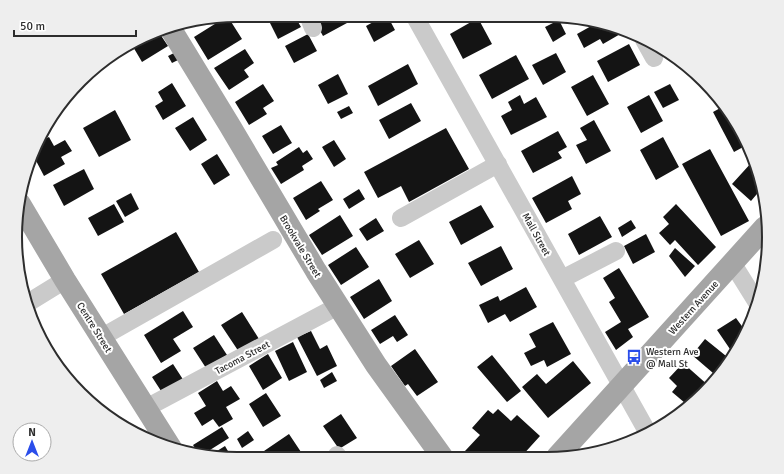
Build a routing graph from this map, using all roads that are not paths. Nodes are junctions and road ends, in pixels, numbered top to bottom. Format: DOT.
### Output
graph roads {
  1 [pos="418,22"];
  2 [pos="423,22"];
  3 [pos="172,32"];
  4 [pos="426,35"];
  5 [pos="648,47"];
  6 [pos="654,58"];
  7 [pos="498,164"];
  8 [pos="23,217"];
  9 [pos="401,218"];
  10 [pos="762,231"];
  11 [pos="273,240"];
  12 [pos="616,251"];
  13 [pos="733,264"];
  14 [pos="562,279"];
  15 [pos="65,280"];
  16 [pos="754,297"];
  17 [pos="31,301"];
  18 [pos="338,306"];
  19 [pos="102,337"];
  20 [pos="622,386"];
  21 [pos="146,408"];
  22 [pos="645,428"];
  23 [pos="166,440"];
  24 [pos="439,452"];
  25 [pos="562,452"];
  1 -- 4 [label="street, Mall Street"];
  2 -- 4 [label="street, Mall Street"];
  3 -- 18 [label="main road, Brookvale Street"];
  4 -- 7 [label="street, Mall Street"];
  5 -- 6 [label="street"];
  7 -- 9 [label="street"];
  7 -- 14 [label="street, Mall Street"];
  8 -- 15 [label="main road, Centre Street"];
  10 -- 13 [label="main road, Western Avenue"];
  11 -- 19 [label="street"];
  12 -- 14 [label="street"];
  13 -- 16 [label="street"];
  13 -- 20 [label="main road, Western Avenue"];
  14 -- 20 [label="street, Mall Street"];
  15 -- 17 [label="street"];
  15 -- 19 [label="main road, Centre Street"];
  18 -- 21 [label="street, Tacoma Street"];
  18 -- 24 [label="main road, Brookvale Street"];
  19 -- 21 [label="main road, Centre Street"];
  20 -- 22 [label="street, Mall Street"];
  20 -- 25 [label="main road, Western Avenue"];
  21 -- 23 [label="main road, Centre Street"];
}
